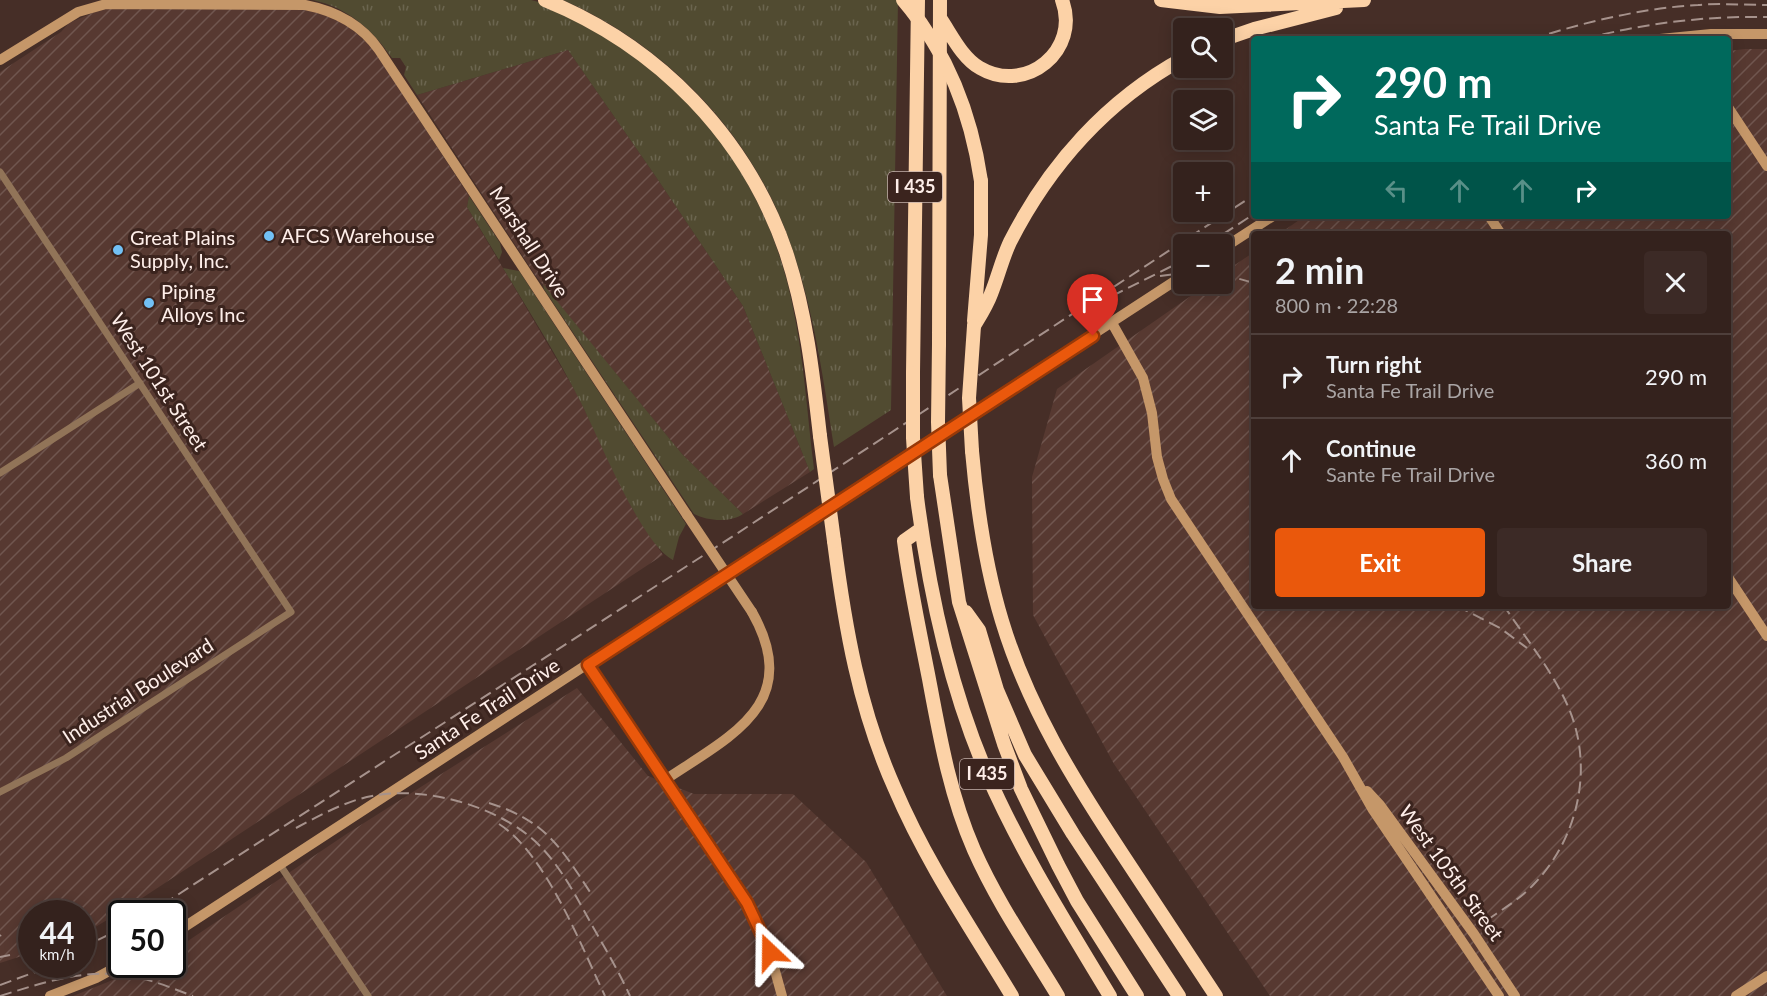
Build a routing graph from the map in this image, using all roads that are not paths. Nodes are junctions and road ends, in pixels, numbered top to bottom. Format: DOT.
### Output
graph roads {
  1 [pos="545,0"];
  2 [pos="903,0"];
  3 [pos="918,0"];
  4 [pos="940,0"];
  5 [pos="1062,0"];
  6 [pos="1161,0"];
  7 [pos="1365,0"];
  8 [pos="940,18"];
  9 [pos="1767,34"];
  10 [pos="1233,36"];
  11 [pos="1698,36"];
  12 [pos="0,60"];
  13 [pos="1173,65"];
  14 [pos="1731,112"];
  15 [pos="1767,166"];
  16 [pos="0,172"];
  17 [pos="1268,219"];
  18 [pos="1233,242"];
  19 [pos="1173,282"];
  20 [pos="1112,323"];
  21 [pos="974,326"];
  22 [pos="140,383"];
  23 [pos="0,473"];
  24 [pos="921,529"];
  25 [pos="1731,582"];
  26 [pos="959,602"];
  27 [pos="291,612"];
  28 [pos="1767,636"];
  29 [pos="588,665"];
  30 [pos="1353,775"];
  31 [pos="665,780"];
  32 [pos="0,792"];
  33 [pos="280,865"];
  34 [pos="186,926"];
  35 [pos="108,972"];
  36 [pos="1767,976"];
  37 [pos="75,992"];
  38 [pos="51,996"];
  39 [pos="368,996"];
  40 [pos="782,996"];
  41 [pos="1012,996"];
  42 [pos="1058,996"];
  43 [pos="1110,996"];
  44 [pos="1137,996"];
  45 [pos="1179,996"];
  46 [pos="1216,996"];
  47 [pos="1499,996"];
  48 [pos="1515,996"];
  49 [pos="1736,996"];
  1 -- 41 [label="highway, bridge"];
  2 -- 21 [label="highway, bridge"];
  3 -- 24 [label="highway, I 435, bridge"];
  4 -- 8 [label="highway, I 435"];
  5 -- 8 [label="highway"];
  6 -- 7 [label="highway"];
  7 -- 10 [label="highway"];
  8 -- 26 [label="highway, I 435, bridge"];
  9 -- 11 [label="main road"];
  12 -- 31 [label="main road, Marshall Drive, bridge"];
  13 -- 21 [label="highway"];
  14 -- 15 [label="main road"];
  16 -- 22 [label="street, West 101st Street"];
  17 -- 18 [label="main road"];
  19 -- 20 [label="main road, Santa Fe Trail Drive"];
  20 -- 29 [label="main road, Santa Fe Trail Drive"];
  20 -- 30 [label="main road, West 105th Street"];
  21 -- 46 [label="highway, bridge"];
  22 -- 23 [label="street"];
  22 -- 27 [label="street, West 101st Street"];
  24 -- 42 [label="highway"];
  24 -- 43 [label="highway, I 435"];
  25 -- 28 [label="main road"];
  26 -- 44 [label="highway, I 435"];
  26 -- 45 [label="highway"];
  27 -- 32 [label="street, Industrial Boulevard"];
  29 -- 31 [label="main road"];
  29 -- 33 [label="main road, Santa Fe Trail Drive"];
  30 -- 47 [label="main road, West 105th Street"];
  30 -- 48 [label="main road, West 105th Street"];
  31 -- 40 [label="main road"];
  33 -- 34 [label="main road, Santa Fe Trail Drive"];
  33 -- 39 [label="street"];
  35 -- 37 [label="main road"];
  36 -- 49 [label="main road"];
  37 -- 38 [label="main road"];
}
